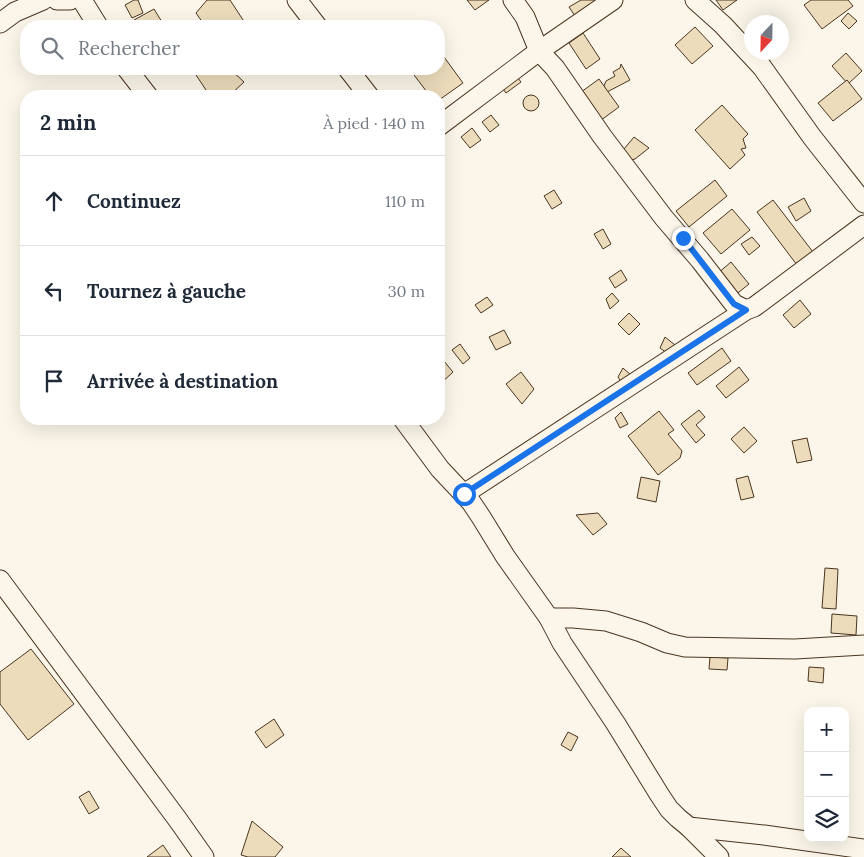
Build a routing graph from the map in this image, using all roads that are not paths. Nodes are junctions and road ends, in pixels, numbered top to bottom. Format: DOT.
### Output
graph roads {
  1 [pos="43,0"];
  2 [pos="57,0"];
  3 [pos="70,0"];
  4 [pos="82,0"];
  5 [pos="297,0"];
  6 [pos="513,0"];
  7 [pos="613,0"];
  8 [pos="695,0"];
  9 [pos="94,20"];
  10 [pos="312,20"];
  11 [pos="0,23"];
  12 [pos="539,51"];
  13 [pos="132,75"];
  14 [pos="353,75"];
  15 [pos="143,90"];
  16 [pos="364,90"];
  17 [pos="445,122"];
  18 [pos="864,203"];
  19 [pos="864,225"];
  20 [pos="746,310"];
  21 [pos="408,425"];
  22 [pos="464,494"];
  23 [pos="0,580"];
  24 [pos="549,618"];
  25 [pos="864,646"];
  26 [pos="689,827"];
  27 [pos="864,850"];
  28 [pos="204,857"];
  29 [pos="719,857"];
  1 -- 11 [label="street"];
  2 -- 3 [label="street"];
  4 -- 9 [label="street"];
  5 -- 10 [label="street"];
  6 -- 12 [label="street"];
  7 -- 12 [label="street"];
  8 -- 18 [label="street"];
  12 -- 17 [label="street"];
  12 -- 20 [label="street"];
  13 -- 15 [label="street"];
  14 -- 16 [label="street"];
  19 -- 20 [label="street"];
  20 -- 22 [label="street"];
  21 -- 22 [label="street"];
  22 -- 24 [label="street"];
  23 -- 28 [label="street"];
  24 -- 25 [label="street"];
  24 -- 26 [label="street"];
  26 -- 27 [label="street"];
  26 -- 29 [label="street"];
}
